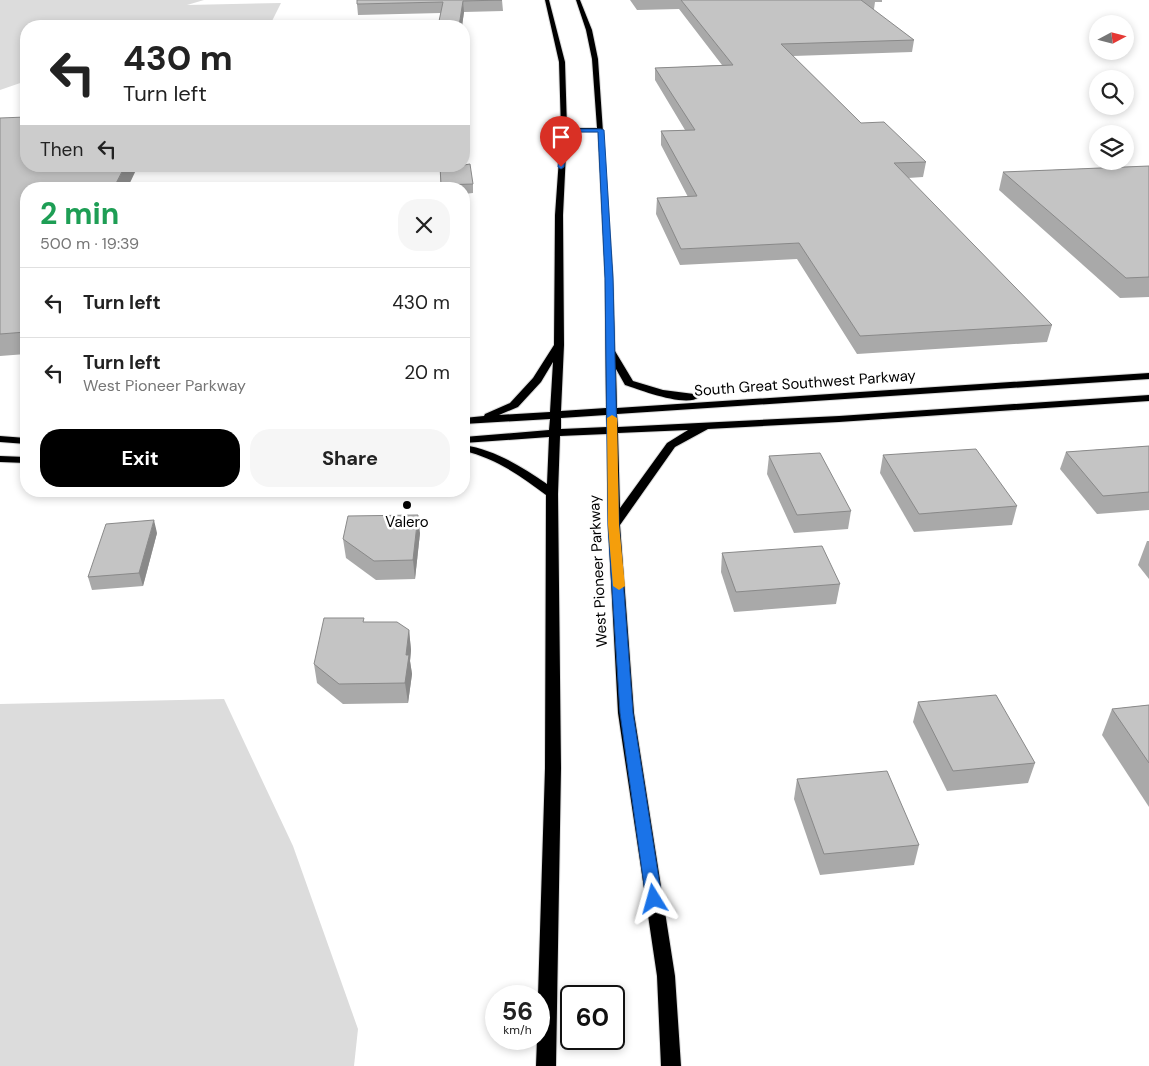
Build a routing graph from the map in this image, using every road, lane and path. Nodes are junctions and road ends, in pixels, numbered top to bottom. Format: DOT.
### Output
graph roads {
  1 [pos="547,0"];
  2 [pos="578,0"];
  3 [pos="564,130"];
  4 [pos="601,130"];
  5 [pos="559,345"];
  6 [pos="609,350"];
  7 [pos="1149,376"];
  8 [pos="1149,398"];
  9 [pos="789,399"];
  10 [pos="612,410"];
  11 [pos="557,414"];
  12 [pos="479,420"];
  13 [pos="470,421"];
  14 [pos="714,424"];
  15 [pos="611,430"];
  16 [pos="556,433"];
  17 [pos="0,439"];
  18 [pos="20,440"];
  19 [pos="470,440"];
  20 [pos="470,449"];
  21 [pos="0,459"];
  22 [pos="20,460"];
  23 [pos="552,494"];
  24 [pos="614,525"];
  25 [pos="546,1066"];
  26 [pos="672,1066"];
  1 -- 3 [label="main road"];
  2 -- 4 [label="main road, West Pioneer Parkway"];
  3 -- 4 [label="main road"];
  3 -- 5 [label="main road"];
  4 -- 6 [label="main road, West Pioneer Parkway"];
  5 -- 11 [label="main road"];
  5 -- 12 [label="main road"];
  6 -- 9 [label="main road"];
  6 -- 10 [label="main road, West Pioneer Parkway"];
  7 -- 9 [label="main road, South Great Southwest Parkway"];
  8 -- 14 [label="main road"];
  9 -- 10 [label="main road, South Great Southwest Parkway"];
  10 -- 11 [label="main road, South Great Southwest Parkway"];
  10 -- 15 [label="main road, West Pioneer Parkway"];
  11 -- 12 [label="main road, South Great Southwest Parkway"];
  11 -- 16 [label="main road"];
  12 -- 13 [label="main road, South Great Southwest Parkway"];
  14 -- 15 [label="main road"];
  14 -- 24 [label="main road"];
  15 -- 16 [label="main road"];
  15 -- 24 [label="main road, West Pioneer Parkway"];
  16 -- 19 [label="main road"];
  16 -- 23 [label="main road"];
  17 -- 18 [label="main road"];
  20 -- 23 [label="main road"];
  21 -- 22 [label="main road"];
  23 -- 25 [label="main road"];
  24 -- 26 [label="main road, West Pioneer Parkway"];
}
